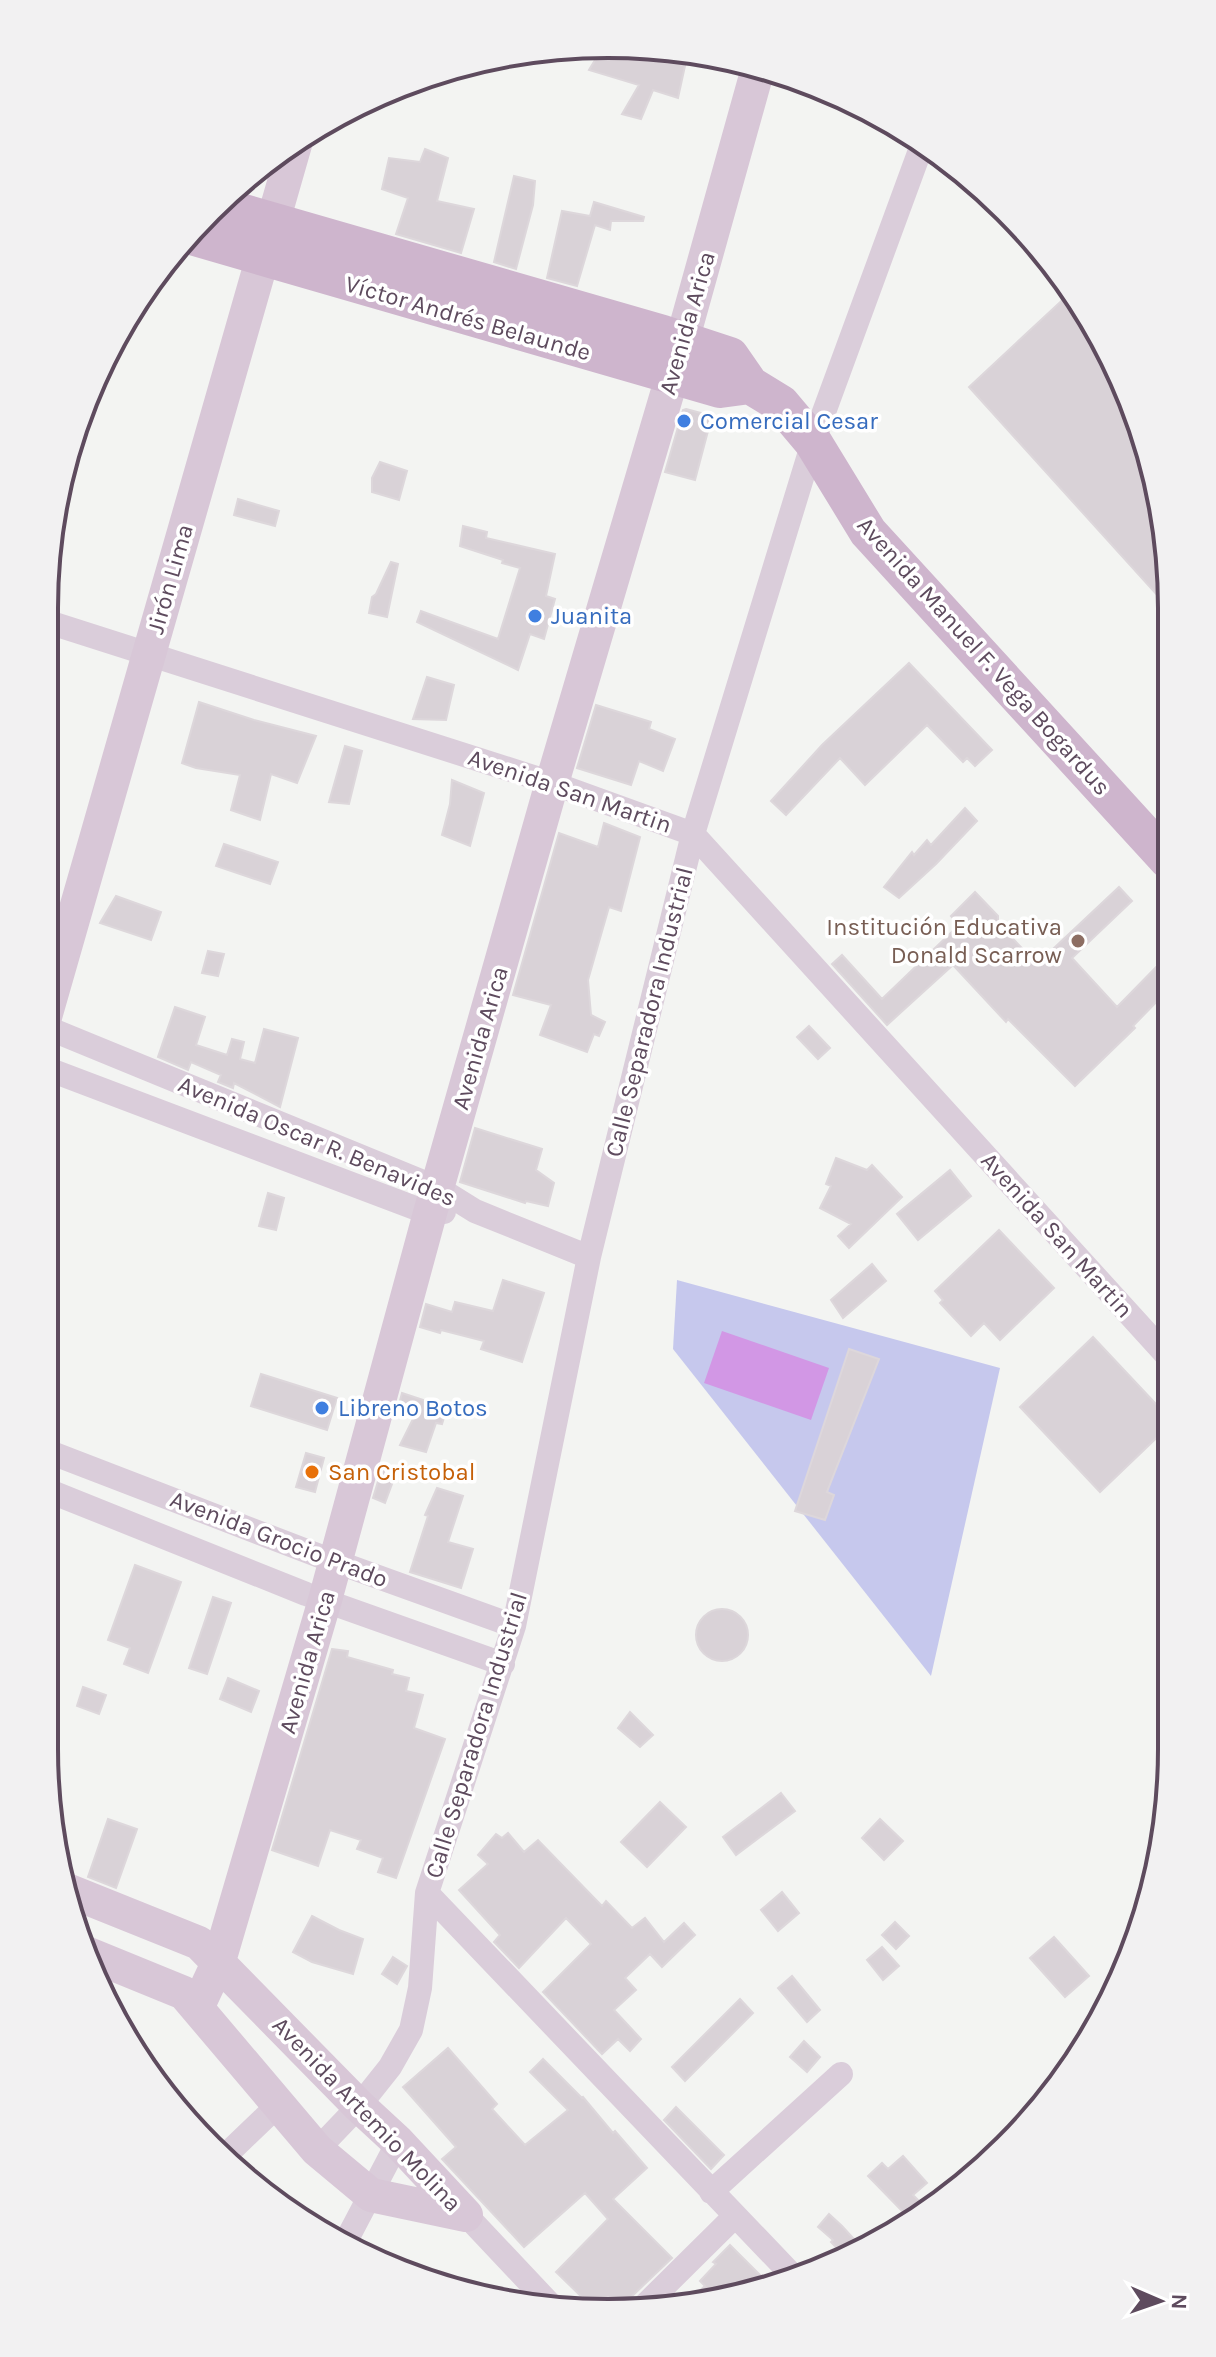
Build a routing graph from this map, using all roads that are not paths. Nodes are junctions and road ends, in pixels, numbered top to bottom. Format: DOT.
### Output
graph roads {
  1 [pos="737,74"];
  2 [pos="755,78"];
  3 [pos="919,154"];
  4 [pos="291,159"];
  5 [pos="229,209"];
  6 [pos="273,222"];
  7 [pos="200,239"];
  8 [pos="262,258"];
  9 [pos="672,337"];
  10 [pos="663,374"];
  11 [pos="750,385"];
  12 [pos="813,442"];
  13 [pos="58,625"];
  14 [pos="149,652"];
  15 [pos="545,780"];
  16 [pos="693,834"];
  17 [pos="1158,849"];
  18 [pos="58,971"];
  19 [pos="58,1033"];
  20 [pos="58,1072"];
  21 [pos="426,1198"];
  22 [pos="589,1257"];
  23 [pos="1158,1346"];
  24 [pos="58,1455"];
  25 [pos="58,1495"];
  26 [pos="327,1558"];
  27 [pos="316,1597"];
  28 [pos="514,1626"];
  29 [pos="503,1664"];
  30 [pos="427,1893"];
  31 [pos="78,1895"];
  32 [pos="209,1952"];
  33 [pos="100,1959"];
  34 [pos="190,2000"];
  35 [pos="841,2074"];
  36 [pos="278,2105"];
  37 [pos="359,2106"];
  38 [pos="398,2142"];
  39 [pos="231,2150"];
  40 [pos="317,2150"];
  41 [pos="711,2192"];
  42 [pos="371,2195"];
  43 [pos="466,2215"];
  44 [pos="735,2216"];
  45 [pos="350,2234"];
  46 [pos="787,2269"];
  47 [pos="541,2295"];
  48 [pos="653,2297"];
  1 -- 9 [label="street, Avenida Arica"];
  2 -- 9 [label="street, Avenida Arica"];
  3 -- 12 [label="street, Calle Separadora Industrial"];
  4 -- 6 [label="street, Jirón Lima"];
  5 -- 6 [label="main road, Víctor Andrés Belaunde"];
  6 -- 8 [label="street, Jirón Lima"];
  6 -- 9 [label="main road, Víctor Andrés Belaunde"];
  7 -- 8 [label="main road, Víctor Andrés Belaunde"];
  8 -- 10 [label="main road, Víctor Andrés Belaunde"];
  8 -- 14 [label="street, Jirón Lima"];
  9 -- 10 [label="street, Avenida Arica"];
  9 -- 11 [label="main road, Víctor Andrés Belaunde"];
  10 -- 11 [label="main road, Víctor Andrés Belaunde"];
  10 -- 15 [label="street, Avenida Arica"];
  11 -- 12 [label="main road, Víctor Andrés Belaunde"];
  12 -- 16 [label="street, Calle Separadora Industrial"];
  12 -- 17 [label="main road, Avenida Manuel F. Vega Bogardus"];
  13 -- 14 [label="street, Avenida San Martin"];
  14 -- 15 [label="street, Avenida San Martin"];
  14 -- 18 [label="street, Jirón Lima"];
  15 -- 16 [label="street, Avenida San Martin"];
  15 -- 21 [label="street, Avenida Arica"];
  16 -- 22 [label="street, Calle Separadora Industrial"];
  16 -- 23 [label="street, Avenida San Martin"];
  19 -- 21 [label="street, Avenida Oscar R. Benavides"];
  20 -- 21 [label="street, Avenida Oscar R. Benavides"];
  21 -- 22 [label="street, Avenida Oscar R. Benavides"];
  21 -- 26 [label="street, Avenida Arica"];
  22 -- 28 [label="street, Calle Separadora Industrial"];
  24 -- 26 [label="street, Avenida Grocio Prado"];
  25 -- 27 [label="street, Avenida Grocio Prado"];
  26 -- 27 [label="street, Avenida Arica"];
  26 -- 28 [label="street, Avenida Grocio Prado"];
  27 -- 29 [label="street, Avenida Grocio Prado"];
  27 -- 32 [label="street, Avenida Arica"];
  28 -- 29 [label="street, Calle Separadora Industrial"];
  29 -- 30 [label="street, Calle Separadora Industrial"];
  30 -- 37 [label="street, Calle Separadora Industrial"];
  30 -- 41 [label="street"];
  31 -- 32 [label="street, Avenida Artemio Molina"];
  32 -- 34 [label="street, Avenida Arica"];
  32 -- 37 [label="street, Avenida Artemio Molina"];
  33 -- 34 [label="street, Avenida Artemio Molina"];
  34 -- 36 [label="street, Avenida Artemio Molina"];
  35 -- 41 [label="street"];
  36 -- 39 [label="street"];
  36 -- 40 [label="street, Avenida Artemio Molina"];
  37 -- 38 [label="street, Avenida Artemio Molina"];
  37 -- 40 [label="street, Calle Separadora Industrial"];
  38 -- 42 [label="street"];
  38 -- 43 [label="street, Avenida Artemio Molina"];
  40 -- 42 [label="street, Avenida Artemio Molina"];
  41 -- 44 [label="street"];
  42 -- 43 [label="street, Avenida Artemio Molina"];
  42 -- 45 [label="street"];
  43 -- 47 [label="street"];
  44 -- 46 [label="street"];
  44 -- 48 [label="street"];
}
